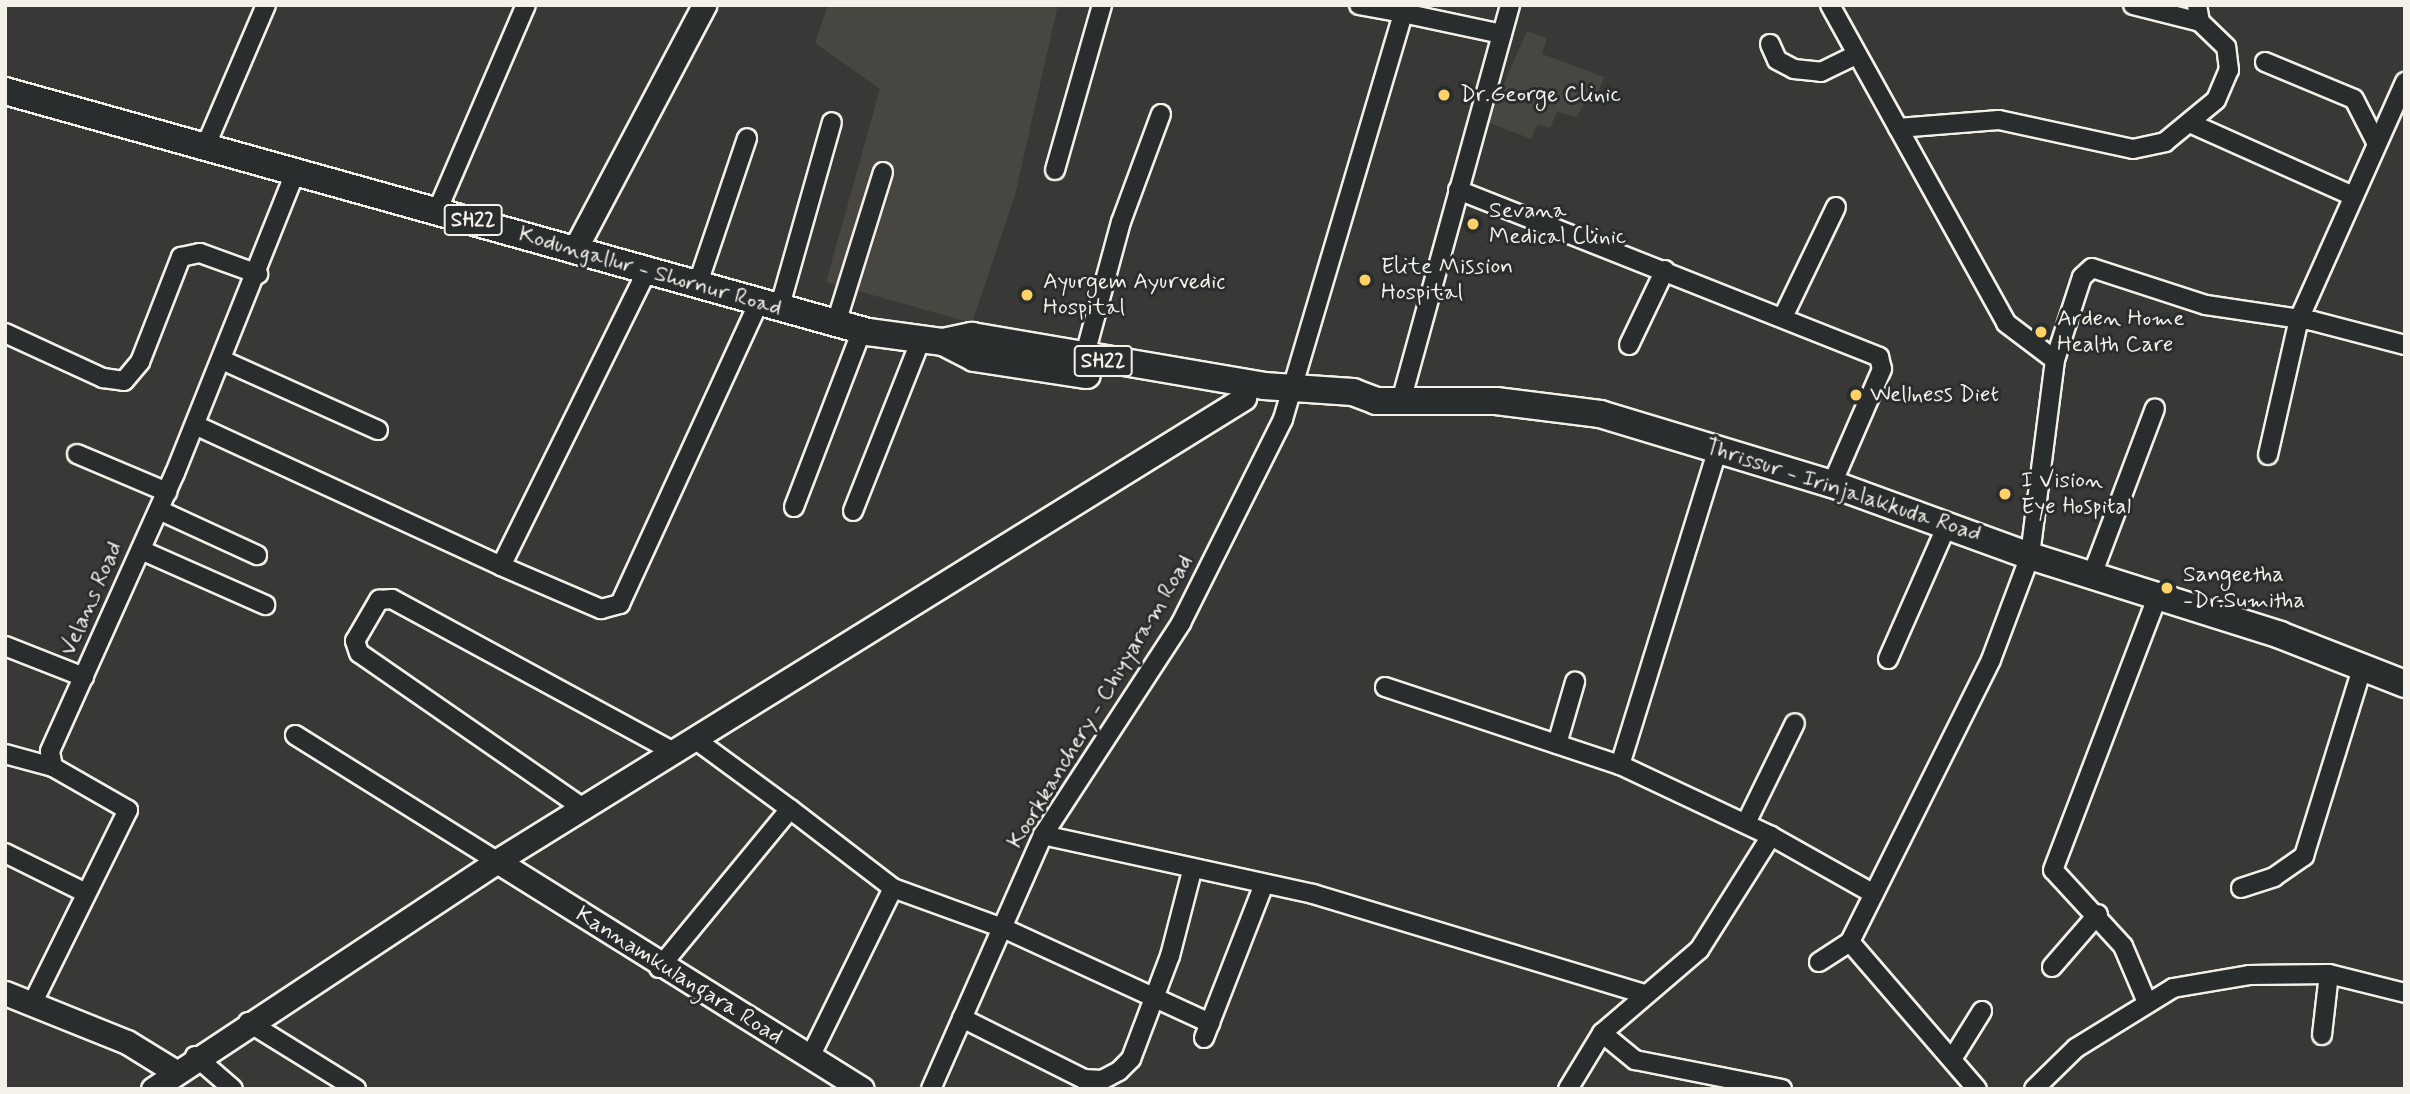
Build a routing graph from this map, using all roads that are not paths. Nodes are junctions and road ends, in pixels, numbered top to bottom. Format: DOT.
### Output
graph roads {
  1 [pos="266,5"];
  2 [pos="526,5"];
  3 [pos="704,5"];
  4 [pos="1102,5"];
  5 [pos="1359,5"];
  6 [pos="1510,5"];
  7 [pos="2133,5"];
  8 [pos="1833,8"];
  9 [pos="1403,13"];
  10 [pos="2199,14"];
  11 [pos="1502,34"];
  12 [pos="1770,44"];
  13 [pos="1856,55"];
  14 [pos="2265,62"];
  15 [pos="2405,82"];
  16 [pos="5,91"];
  17 [pos="1161,114"];
  18 [pos="832,122"];
  19 [pos="2192,124"];
  20 [pos="1898,128"];
  21 [pos="747,138"];
  22 [pos="2376,142"];
  23 [pos="206,145"];
  24 [pos="296,170"];
  25 [pos="1055,170"];
  26 [pos="883,172"];
  27 [pos="1458,190"];
  28 [pos="2351,195"];
  29 [pos="1836,207"];
  30 [pos="438,209"];
  31 [pos="574,251"];
  32 [pos="647,270"];
  33 [pos="1665,270"];
  34 [pos="258,274"];
  35 [pos="697,286"];
  36 [pos="768,306"];
  37 [pos="1783,317"];
  38 [pos="2300,319"];
  39 [pos="836,323"];
  40 [pos="862,330"];
  41 [pos="5,333"];
  42 [pos="932,341"];
  43 [pos="1629,345"];
  44 [pos="2405,345"];
  45 [pos="1084,358"];
  46 [pos="222,360"];
  47 [pos="2055,360"];
  48 [pos="1254,392"];
  49 [pos="1389,401"];
  50 [pos="1288,404"];
  51 [pos="2155,408"];
  52 [pos="195,425"];
  53 [pos="378,429"];
  54 [pos="1718,449"];
  55 [pos="77,454"];
  56 [pos="2267,455"];
  57 [pos="1832,484"];
  58 [pos="167,492"];
  59 [pos="794,507"];
  60 [pos="159,510"];
  61 [pos="853,511"];
  62 [pos="1947,525"];
  63 [pos="141,550"];
  64 [pos="257,555"];
  65 [pos="2030,556"];
  66 [pos="501,566"];
  67 [pos="2092,575"];
  68 [pos="2157,597"];
  69 [pos="265,605"];
  70 [pos="5,646"];
  71 [pos="1888,659"];
  72 [pos="2362,669"];
  73 [pos="84,677"];
  74 [pos="1575,682"];
  75 [pos="2405,684"];
  76 [pos="1385,687"];
  77 [pos="1795,723"];
  78 [pos="295,735"];
  79 [pos="696,740"];
  80 [pos="1557,744"];
  81 [pos="674,752"];
  82 [pos="5,754"];
  83 [pos="1620,765"];
  84 [pos="53,767"];
  85 [pos="583,808"];
  86 [pos="790,809"];
  87 [pos="1746,823"];
  88 [pos="1043,835"];
  89 [pos="1771,836"];
  90 [pos="5,853"];
  91 [pos="497,861"];
  92 [pos="1192,871"];
  93 [pos="1264,884"];
  94 [pos="892,888"];
  95 [pos="2241,888"];
  96 [pos="86,893"];
  97 [pos="1874,894"];
  98 [pos="2098,914"];
  99 [pos="1003,928"];
  100 [pos="1850,942"];
  101 [pos="1819,962"];
  102 [pos="2052,967"];
  103 [pos="659,968"];
  104 [pos="2329,974"];
  105 [pos="5,993"];
  106 [pos="2405,993"];
  107 [pos="1645,994"];
  108 [pos="34,1000"];
  109 [pos="1153,1000"];
  110 [pos="2146,1000"];
  111 [pos="1982,1011"];
  112 [pos="962,1018"];
  113 [pos="248,1022"];
  114 [pos="1602,1033"];
  115 [pos="2322,1035"];
  116 [pos="195,1056"];
  117 [pos="1954,1056"];
  118 [pos="810,1057"];
  119 [pos="174,1071"];
  120 [pos="1734,1086"];
  121 [pos="1969,1086"];
  122 [pos="153,1089"];
  123 [pos="233,1089"];
  124 [pos="355,1089"];
  125 [pos="862,1089"];
  126 [pos="931,1089"];
  127 [pos="1568,1089"];
  128 [pos="1782,1089"];
  129 [pos="2034,1089"];
  1 -- 23 [label="street"];
  2 -- 30 [label="street"];
  3 -- 31 [label="main road"];
  4 -- 25 [label="street"];
  5 -- 9 [label="street"];
  6 -- 11 [label="street"];
  7 -- 10 [label="street"];
  8 -- 13 [label="street"];
  9 -- 11 [label="street"];
  9 -- 50 [label="street, Koorkkanchery - Chiyyaram Road"];
  10 -- 19 [label="street"];
  11 -- 27 [label="street"];
  12 -- 13 [label="street"];
  13 -- 20 [label="street"];
  14 -- 22 [label="street"];
  15 -- 22 [label="street"];
  16 -- 23 [label="main road, Kodungallur - Shornur Road / SH22"];
  17 -- 45 [label="street"];
  18 -- 36 [label="street"];
  19 -- 20 [label="street"];
  19 -- 28 [label="street"];
  20 -- 47 [label="street"];
  21 -- 35 [label="street"];
  22 -- 28 [label="street"];
  23 -- 24 [label="main road, Kodungallur - Shornur Road / SH22"];
  24 -- 30 [label="main road, Kodungallur - Shornur Road / SH22"];
  24 -- 34 [label="street, Velans Road"];
  26 -- 39 [label="street"];
  27 -- 33 [label="street"];
  27 -- 49 [label="street"];
  28 -- 38 [label="street"];
  29 -- 37 [label="street"];
  30 -- 31 [label="main road, Kodungallur - Shornur Road / SH22"];
  31 -- 32 [label="main road, Kodungallur - Shornur Road / SH22"];
  32 -- 35 [label="main road, Kodungallur - Shornur Road / SH22"];
  32 -- 66 [label="street"];
  33 -- 37 [label="street"];
  33 -- 43 [label="street"];
  34 -- 41 [label="street"];
  34 -- 46 [label="street, Velans Road"];
  35 -- 36 [label="main road, Kodungallur - Shornur Road / SH22"];
  36 -- 39 [label="main road, Kodungallur - Shornur Road / SH22"];
  36 -- 66 [label="street"];
  37 -- 57 [label="street"];
  38 -- 44 [label="street"];
  38 -- 47 [label="street"];
  38 -- 56 [label="street"];
  39 -- 40 [label="main road, Kodungallur - Shornur Road / SH22"];
  40 -- 42 [label="main road, Kodungallur - Shornur Road / SH22"];
  40 -- 59 [label="street"];
  42 -- 45 [label="main road, Kodungallur - Shornur Road / SH22"];
  42 -- 48 [label="main road"];
  42 -- 61 [label="street"];
  45 -- 48 [label="main road, Kodungallur - Shornur Road / SH22"];
  46 -- 52 [label="street, Velans Road"];
  46 -- 53 [label="street"];
  47 -- 65 [label="street"];
  48 -- 50 [label="main road, Thrissur - Irinjalakkuda Road"];
  48 -- 79 [label="main road"];
  49 -- 50 [label="main road, Thrissur - Irinjalakkuda Road"];
  49 -- 54 [label="main road, Thrissur - Irinjalakkuda Road"];
  50 -- 88 [label="street, Koorkkanchery - Chiyyaram Road"];
  51 -- 67 [label="street"];
  52 -- 58 [label="street, Velans Road"];
  52 -- 66 [label="street"];
  54 -- 57 [label="main road, Thrissur - Irinjalakkuda Road"];
  54 -- 83 [label="street"];
  55 -- 58 [label="street"];
  57 -- 62 [label="main road, Thrissur - Irinjalakkuda Road"];
  58 -- 60 [label="street, Velans Road"];
  60 -- 63 [label="street, Velans Road"];
  60 -- 64 [label="street"];
  62 -- 65 [label="main road, Thrissur - Irinjalakkuda Road"];
  62 -- 71 [label="street"];
  63 -- 69 [label="street"];
  63 -- 73 [label="street, Velans Road"];
  65 -- 67 [label="main road, Thrissur - Irinjalakkuda Road"];
  65 -- 97 [label="street"];
  67 -- 68 [label="main road, Thrissur - Irinjalakkuda Road"];
  68 -- 72 [label="main road, Thrissur - Irinjalakkuda Road"];
  68 -- 98 [label="street"];
  70 -- 73 [label="street"];
  72 -- 75 [label="main road, Thrissur - Irinjalakkuda Road"];
  72 -- 95 [label="street"];
  73 -- 84 [label="street, Velans Road"];
  74 -- 80 [label="street"];
  76 -- 80 [label="street"];
  77 -- 87 [label="street"];
  78 -- 91 [label="street"];
  79 -- 81 [label="main road"];
  79 -- 86 [label="street"];
  80 -- 83 [label="street"];
  81 -- 85 [label="main road"];
  81 -- 85 [label="street"];
  82 -- 84 [label="street"];
  83 -- 87 [label="street"];
  84 -- 96 [label="street"];
  85 -- 91 [label="main road"];
  86 -- 94 [label="street"];
  86 -- 103 [label="street"];
  87 -- 89 [label="street"];
  88 -- 92 [label="street"];
  88 -- 99 [label="street, Koorkkanchery - Chiyyaram Road"];
  89 -- 97 [label="street"];
  89 -- 107 [label="street"];
  90 -- 96 [label="street"];
  91 -- 103 [label="main road, Kannamkulangara Road"];
  91 -- 113 [label="main road"];
  92 -- 93 [label="street"];
  92 -- 109 [label="street"];
  93 -- 107 [label="street"];
  93 -- 109 [label="street"];
  94 -- 99 [label="street"];
  94 -- 118 [label="street"];
  96 -- 108 [label="street"];
  97 -- 100 [label="street"];
  98 -- 102 [label="street"];
  98 -- 110 [label="street"];
  99 -- 109 [label="street"];
  99 -- 112 [label="street, Koorkkanchery - Chiyyaram Road"];
  100 -- 101 [label="street"];
  100 -- 117 [label="street"];
  103 -- 118 [label="main road, Kannamkulangara Road"];
  104 -- 106 [label="street"];
  104 -- 110 [label="street"];
  104 -- 115 [label="street"];
  105 -- 108 [label="main road"];
  107 -- 114 [label="street"];
  108 -- 119 [label="main road"];
  109 -- 112 [label="street"];
  110 -- 129 [label="street"];
  111 -- 117 [label="street"];
  112 -- 126 [label="street, Koorkkanchery - Chiyyaram Road"];
  113 -- 116 [label="main road"];
  113 -- 124 [label="street"];
  114 -- 120 [label="street"];
  114 -- 127 [label="street"];
  116 -- 119 [label="main road"];
  116 -- 123 [label="street"];
  117 -- 121 [label="street"];
  118 -- 125 [label="main road, Kannamkulangara Road"];
  119 -- 122 [label="main road"];
  120 -- 128 [label="street"];
}
